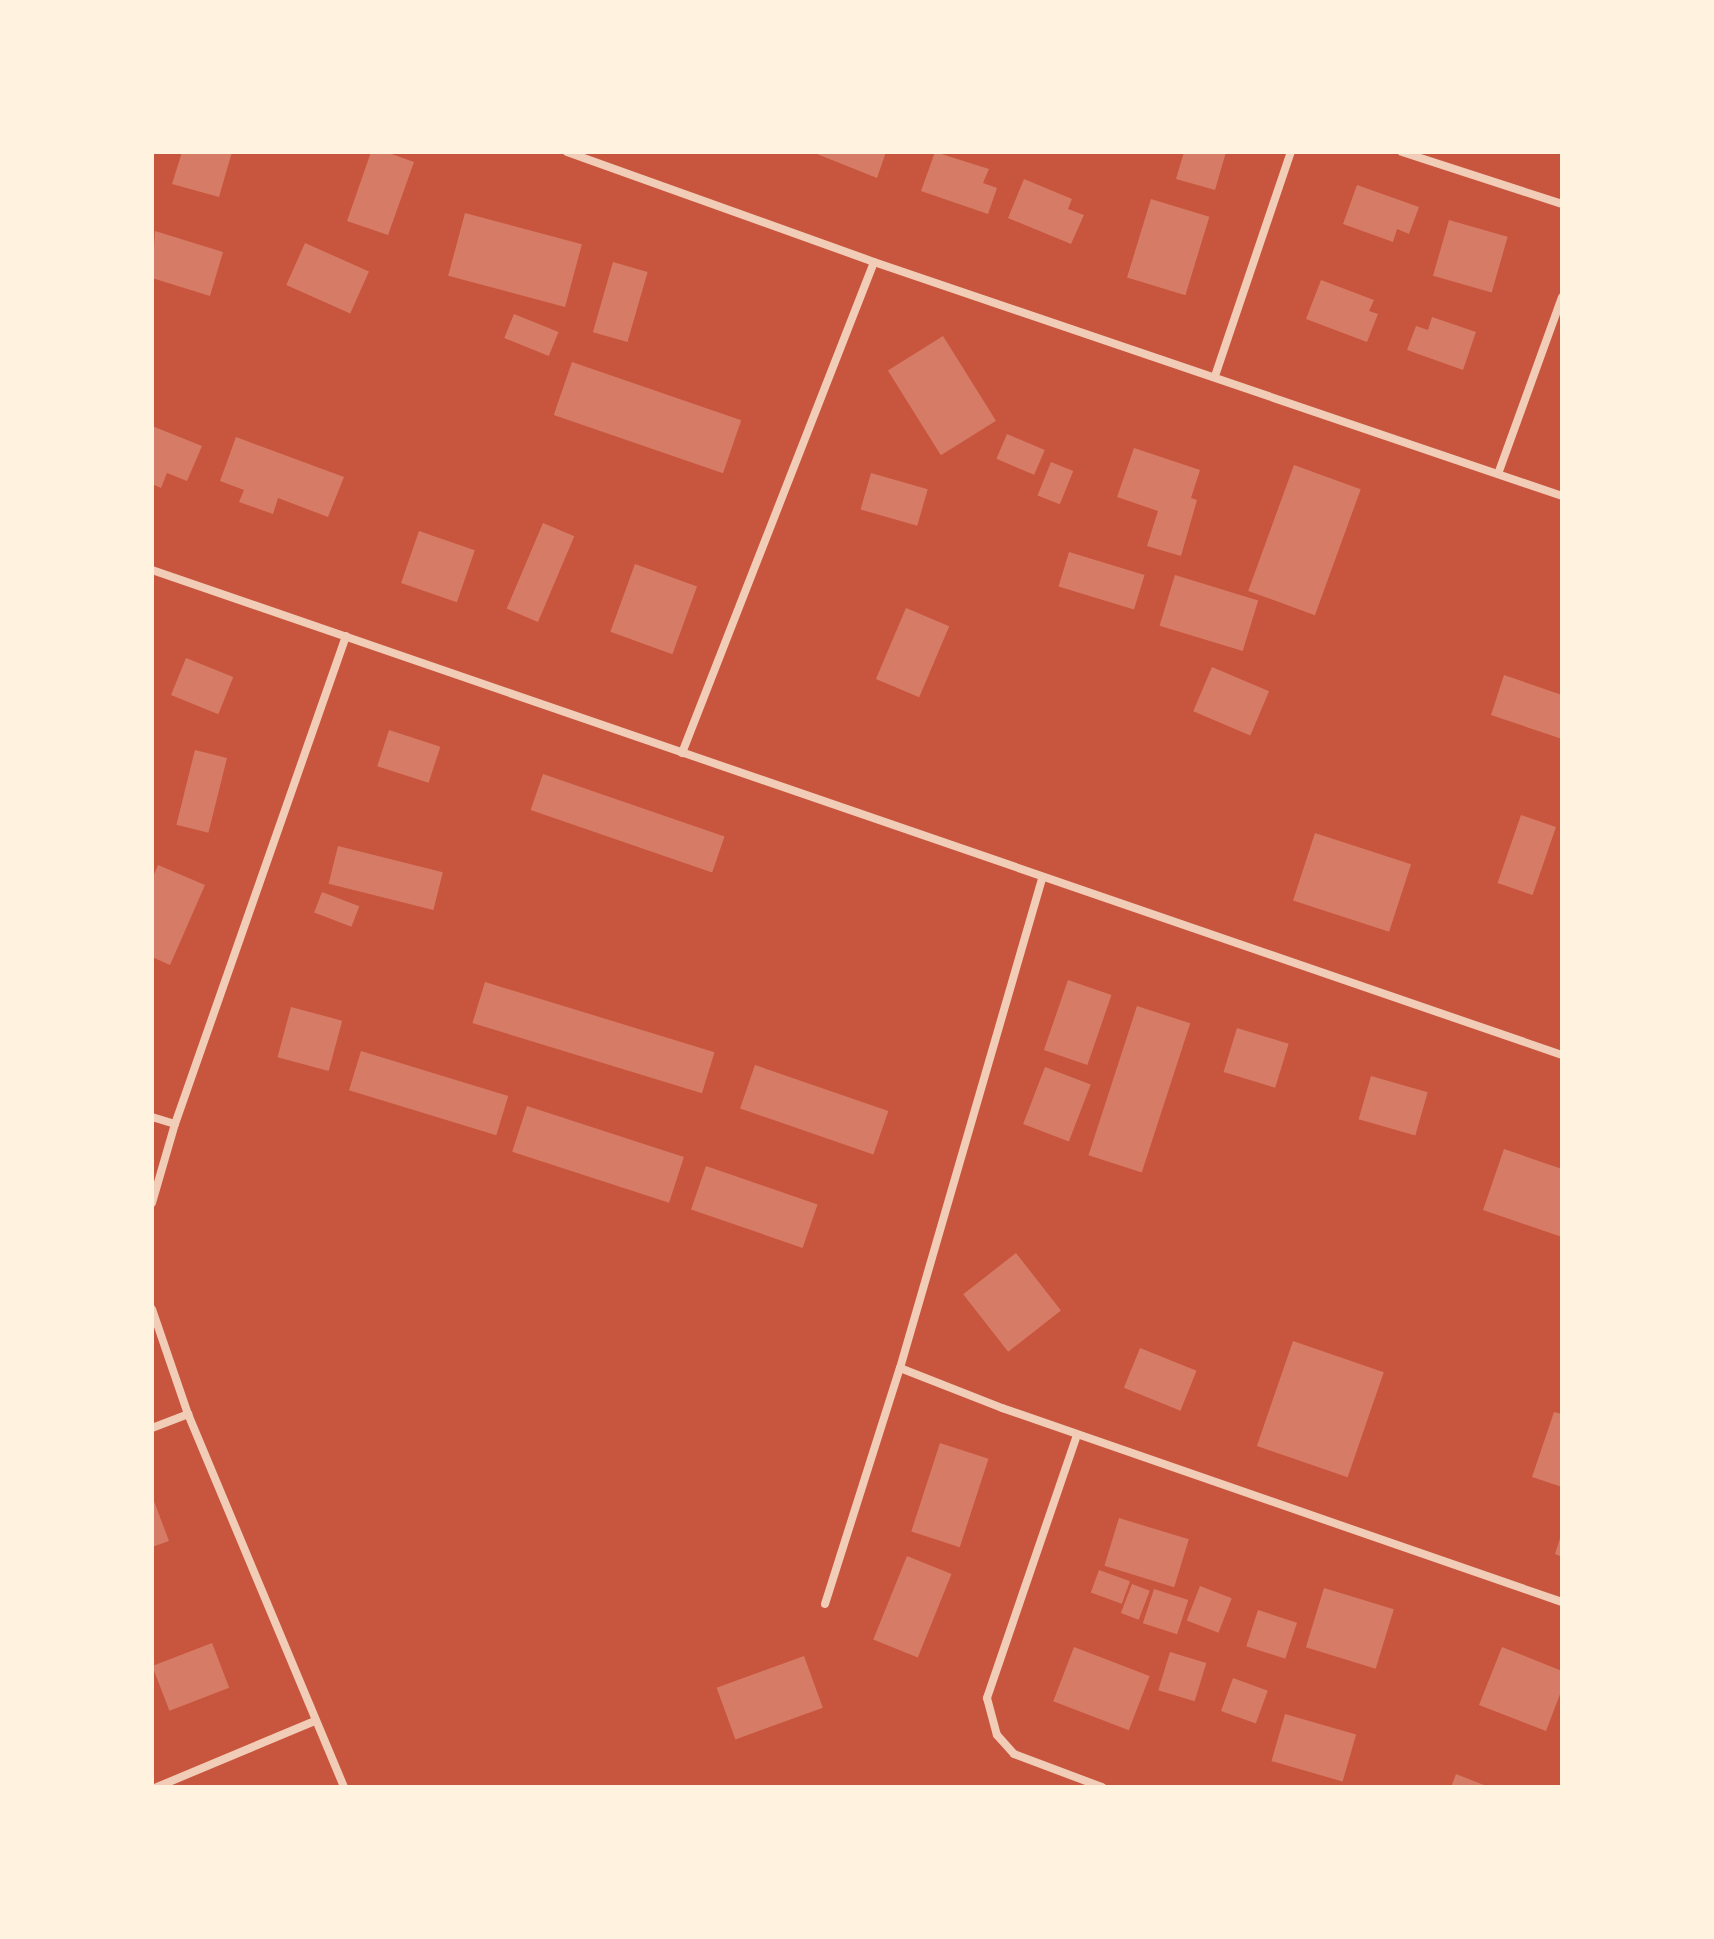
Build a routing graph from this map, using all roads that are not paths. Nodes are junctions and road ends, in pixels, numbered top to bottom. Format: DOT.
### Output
graph roads {
  1 [pos="567,152"];
  2 [pos="1291,152"];
  3 [pos="1402,152"];
  4 [pos="1562,204"];
  5 [pos="874,262"];
  6 [pos="1562,297"];
  7 [pos="1215,376"];
  8 [pos="1498,474"];
  9 [pos="1562,496"];
  10 [pos="152,570"];
  11 [pos="346,636"];
  12 [pos="682,753"];
  13 [pos="1042,879"];
  14 [pos="1562,1055"];
  15 [pos="152,1117"];
  16 [pos="175,1124"];
  17 [pos="152,1203"];
  18 [pos="152,1309"];
  19 [pos="900,1368"];
  20 [pos="188,1414"];
  21 [pos="152,1428"];
  22 [pos="1077,1435"];
  23 [pos="1562,1602"];
  24 [pos="825,1604"];
  25 [pos="315,1721"];
  26 [pos="157,1787"];
  27 [pos="344,1787"];
  28 [pos="1102,1787"];
  1 -- 5 [label="street"];
  2 -- 7 [label="street"];
  3 -- 4 [label="street"];
  5 -- 7 [label="street"];
  5 -- 12 [label="street"];
  6 -- 8 [label="street"];
  7 -- 8 [label="street"];
  8 -- 9 [label="street"];
  10 -- 11 [label="street"];
  11 -- 12 [label="street"];
  11 -- 16 [label="street"];
  12 -- 13 [label="street"];
  13 -- 14 [label="street"];
  13 -- 19 [label="street"];
  15 -- 16 [label="street"];
  16 -- 17 [label="street"];
  18 -- 20 [label="street"];
  19 -- 22 [label="street"];
  19 -- 24 [label="street"];
  20 -- 21 [label="street"];
  20 -- 25 [label="street"];
  22 -- 23 [label="street"];
  22 -- 28 [label="street"];
  25 -- 26 [label="street"];
  25 -- 27 [label="street"];
}
